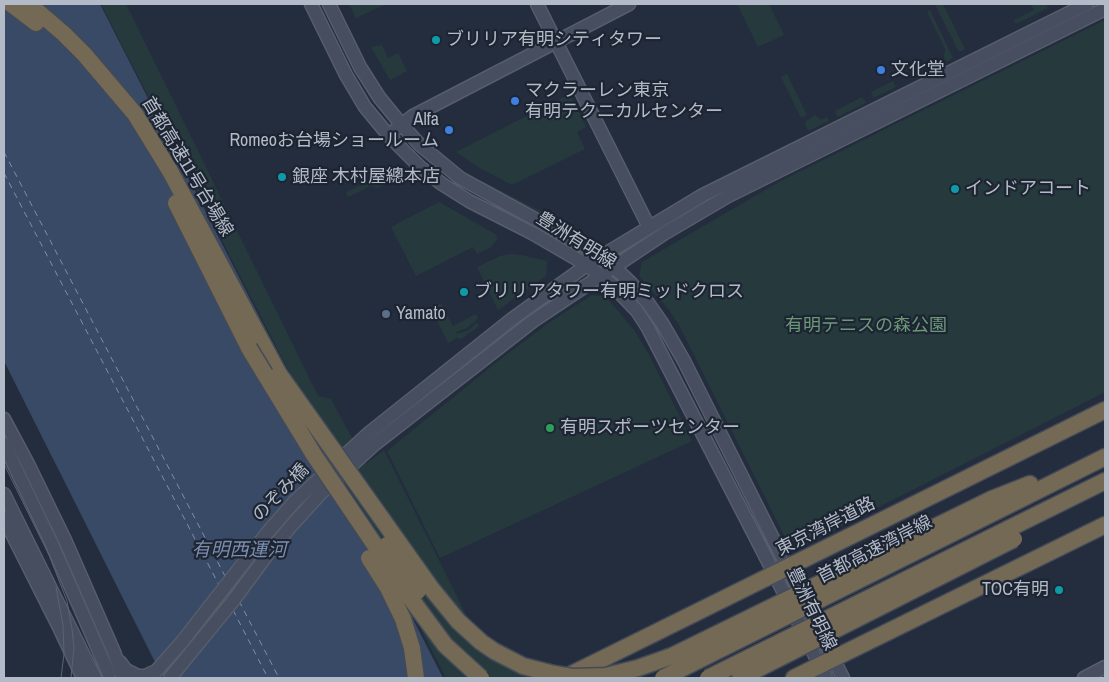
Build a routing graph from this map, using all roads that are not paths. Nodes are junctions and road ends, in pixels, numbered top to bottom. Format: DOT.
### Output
graph roads {
  1 [pos="11,4"];
  2 [pos="29,4"];
  3 [pos="311,4"];
  4 [pos="329,4"];
  5 [pos="537,4"];
  6 [pos="629,4"];
  7 [pos="1088,4"];
  8 [pos="1105,9"];
  9 [pos="555,41"];
  10 [pos="401,124"];
  11 [pos="388,136"];
  12 [pos="649,227"];
  13 [pos="600,257"];
  14 [pos="587,265"];
  15 [pos="614,267"];
  16 [pos="601,275"];
  17 [pos="249,348"];
  18 [pos="279,374"];
  19 [pos="1105,410"];
  20 [pos="4,420"];
  21 [pos="4,444"];
  22 [pos="1105,457"];
  23 [pos="1105,481"];
  24 [pos="1105,490"];
  25 [pos="4,496"];
  26 [pos="996,505"];
  27 [pos="4,518"];
  28 [pos="1105,525"];
  29 [pos="1011,534"];
  30 [pos="781,572"];
  31 [pos="114,652"];
  32 [pos="1105,667"];
  33 [pos="826,668"];
  34 [pos="109,674"];
  35 [pos="150,675"];
  36 [pos="83,678"];
  37 [pos="95,678"];
  38 [pos="123,678"];
  39 [pos="170,678"];
  40 [pos="416,678"];
  41 [pos="461,678"];
  42 [pos="481,678"];
  43 [pos="564,678"];
  44 [pos="663,678"];
  45 [pos="708,678"];
  46 [pos="740,678"];
  47 [pos="794,678"];
  48 [pos="843,678"];
  49 [pos="1084,678"];
  1 -- 17 [label="highway, 首都高速11号台場線"];
  2 -- 18 [label="highway, 首都高速11号台場線"];
  3 -- 11 [label="street, 豊洲有明線"];
  4 -- 10 [label="street, 豊洲有明線"];
  5 -- 9 [label="street"];
  6 -- 9 [label="street"];
  7 -- 12 [label="street, のぞみ橋"];
  8 -- 15 [label="street, のぞみ橋"];
  9 -- 10 [label="street"];
  9 -- 12 [label="street"];
  10 -- 11 [label="street"];
  10 -- 13 [label="street, 豊洲有明線"];
  11 -- 14 [label="street, 豊洲有明線"];
  12 -- 13 [label="street, のぞみ橋"];
  13 -- 14 [label="street, のぞみ橋"];
  13 -- 15 [label="street, 豊洲有明線"];
  14 -- 16 [label="street, 豊洲有明線"];
  14 -- 35 [label="street, のぞみ橋, bridge"];
  15 -- 16 [label="street, のぞみ橋"];
  15 -- 30 [label="street, 豊洲有明線"];
  16 -- 30 [label="street, 豊洲有明線"];
  16 -- 39 [label="street, のぞみ橋, bridge"];
  17 -- 40 [label="highway, bridge"];
  17 -- 42 [label="highway, bridge"];
  18 -- 26 [label="highway, bridge"];
  18 -- 41 [label="highway, bridge"];
  19 -- 30 [label="highway, 東京湾岸道路"];
  20 -- 31 [label="street"];
  21 -- 34 [label="street"];
  22 -- 26 [label="highway, 首都高速湾岸線"];
  23 -- 29 [label="highway"];
  24 -- 29 [label="highway"];
  25 -- 37 [label="street"];
  26 -- 44 [label="highway, 首都高速湾岸線, bridge"];
  27 -- 36 [label="street"];
  28 -- 33 [label="highway"];
  29 -- 45 [label="highway, bridge"];
  29 -- 46 [label="highway, bridge"];
  30 -- 33 [label="street, 豊洲有明線"];
  30 -- 43 [label="highway, 東京湾岸道路"];
  31 -- 35 [label="street"];
  31 -- 38 [label="street"];
  32 -- 49 [label="street"];
  33 -- 47 [label="highway"];
  33 -- 48 [label="street, 豊洲有明線"];
}
